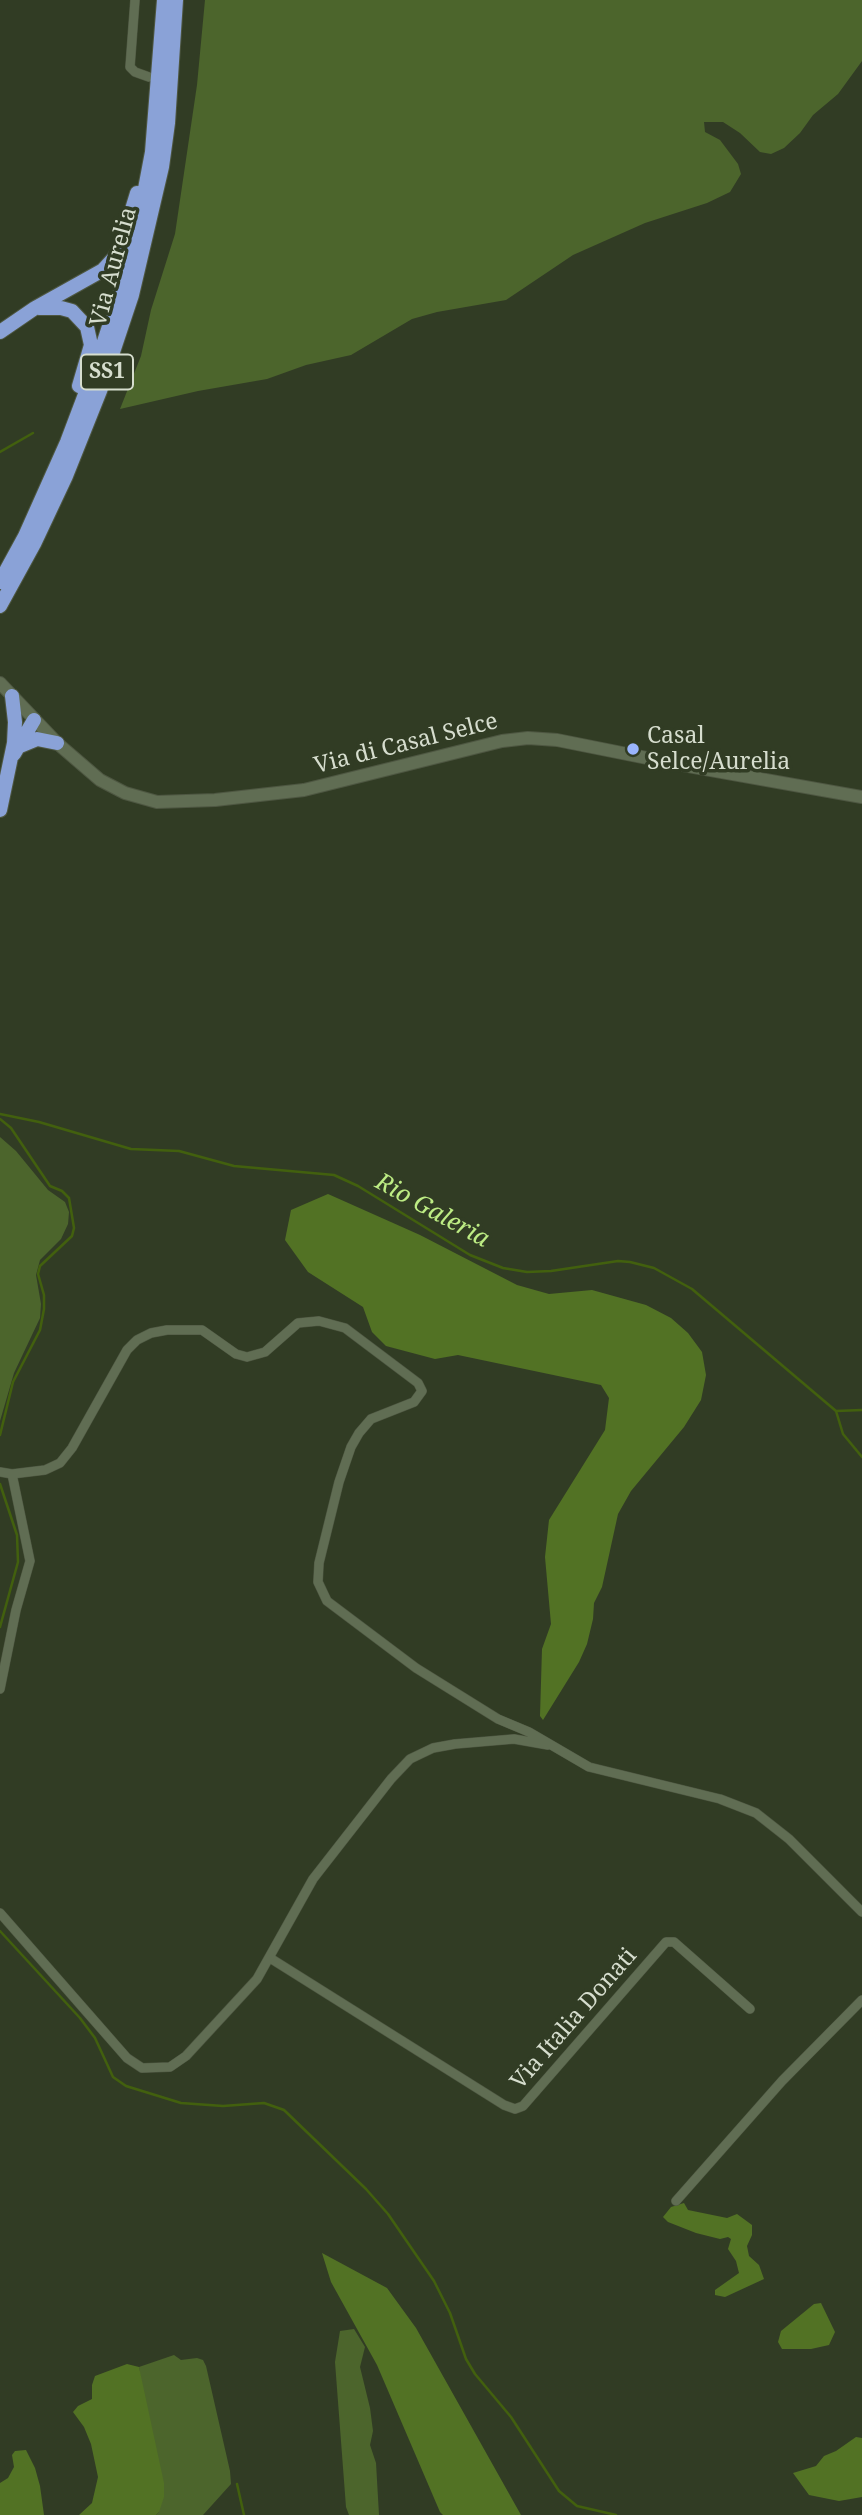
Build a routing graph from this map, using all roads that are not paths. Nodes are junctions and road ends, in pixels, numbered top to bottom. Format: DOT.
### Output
graph roads {
  1 [pos="135,0"];
  2 [pos="156,0"];
  3 [pos="164,0"];
  4 [pos="176,0"];
  5 [pos="184,0"];
  6 [pos="149,77"];
  7 [pos="168,123"];
  8 [pos="152,152"];
  9 [pos="148,177"];
  10 [pos="34,308"];
  11 [pos="0,332"];
  12 [pos="57,468"];
  13 [pos="0,582"];
  14 [pos="0,606"];
  15 [pos="0,683"];
  16 [pos="12,696"];
  17 [pos="34,720"];
  18 [pos="57,743"];
  19 [pos="15,747"];
  20 [pos="862,797"];
  21 [pos="0,810"];
  22 [pos="6,1473"];
  23 [pos="0,1689"];
  24 [pos="550,1744"];
  25 [pos="862,1912"];
  26 [pos="0,1913"];
  27 [pos="270,1958"];
  28 [pos="862,2000"];
  29 [pos="750,2009"];
  30 [pos="676,2201"];
  1 -- 6 [label="street"];
  2 -- 6 [label="highway"];
  3 -- 8 [label="highway, Via Aurelia / SS1"];
  4 -- 7 [label="highway, Via Aurelia / SS1"];
  5 -- 7 [label="highway"];
  6 -- 8 [label="highway"];
  7 -- 14 [label="highway, Via Aurelia / SS1"];
  8 -- 9 [label="highway, Via Aurelia / SS1"];
  9 -- 10 [label="highway"];
  9 -- 12 [label="highway, Via Aurelia / SS1"];
  10 -- 11 [label="highway"];
  10 -- 12 [label="highway"];
  12 -- 13 [label="highway, Via Aurelia / SS1"];
  15 -- 16 [label="main road, Via di Casal Selce"];
  16 -- 17 [label="main road, Via di Casal Selce"];
  16 -- 19 [label="highway"];
  17 -- 18 [label="main road, Via di Casal Selce"];
  17 -- 19 [label="highway"];
  18 -- 19 [label="highway"];
  18 -- 20 [label="main road, Via di Casal Selce"];
  19 -- 21 [label="highway"];
  22 -- 23 [label="street"];
  22 -- 24 [label="street"];
  24 -- 25 [label="street"];
  24 -- 27 [label="street"];
  26 -- 27 [label="street"];
  27 -- 29 [label="street, Via Italia Donati"];
  28 -- 30 [label="street"];
}
